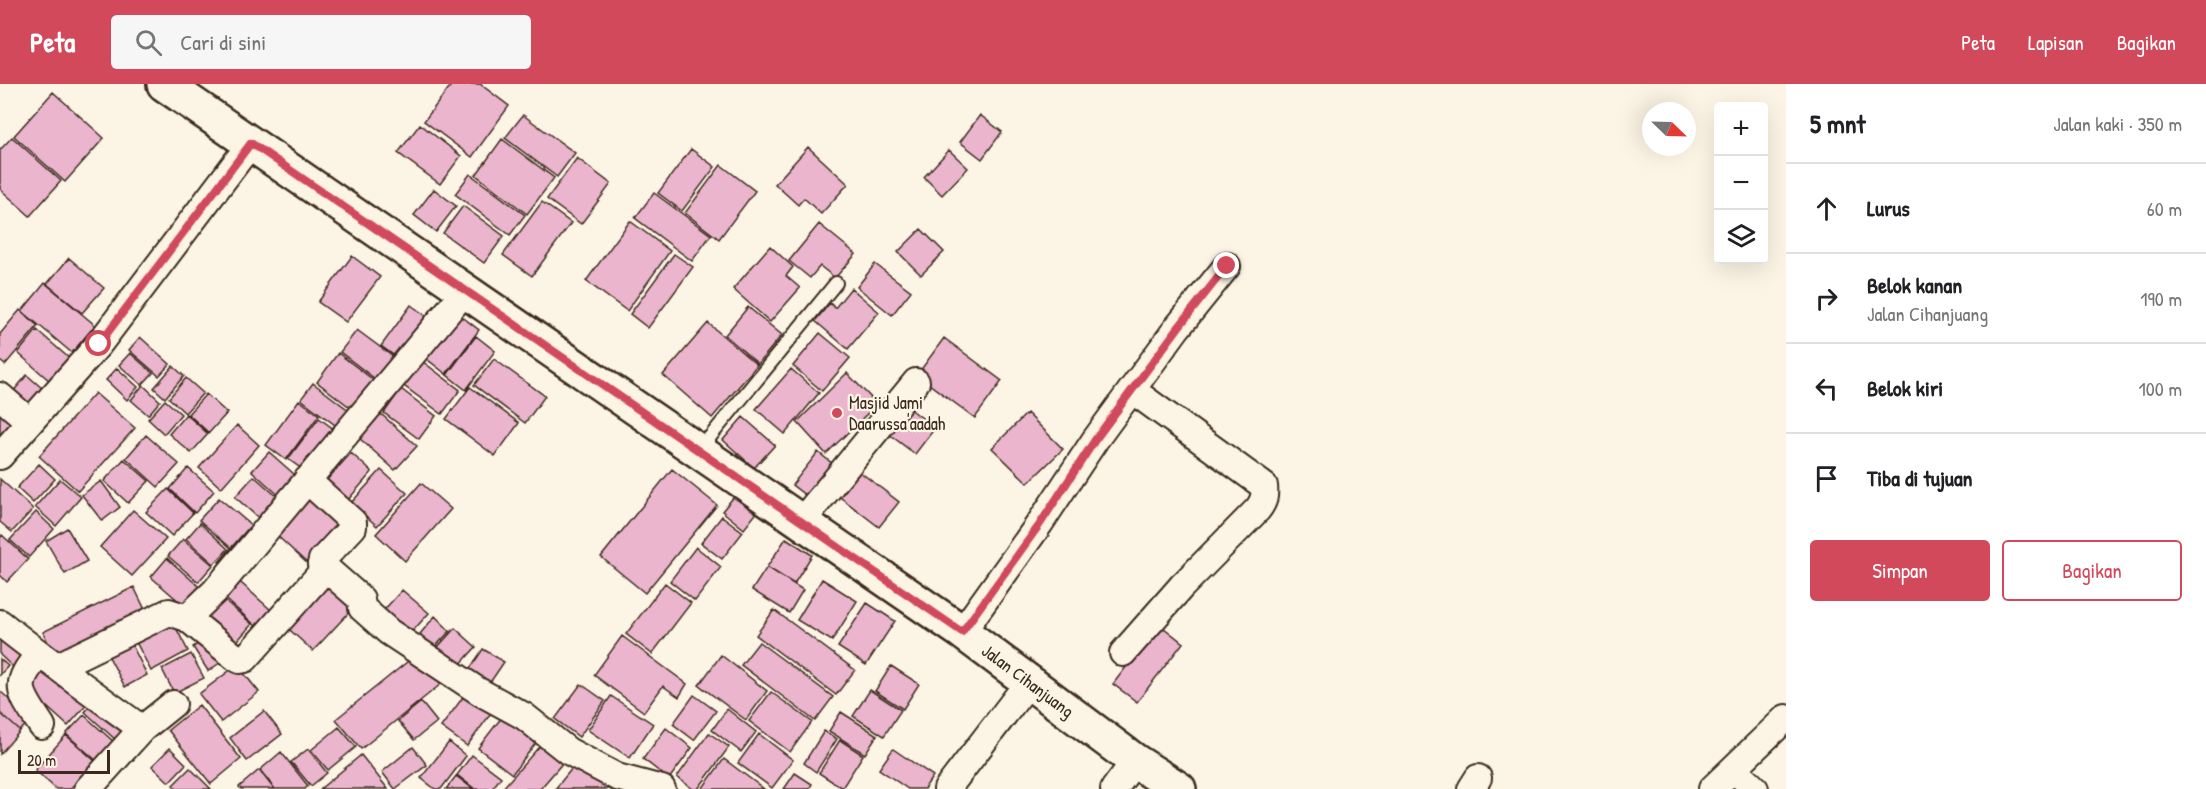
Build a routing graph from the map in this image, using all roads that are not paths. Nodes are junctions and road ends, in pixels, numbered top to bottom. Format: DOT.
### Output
graph roads {
  1 [pos="164,84"];
  2 [pos="251,143"];
  3 [pos="1227,266"];
  4 [pos="836,283"];
  5 [pos="466,290"];
  6 [pos="916,382"];
  7 [pos="1132,390"];
  8 [pos="0,396"];
  9 [pos="30,422"];
  10 [pos="696,450"];
  11 [pos="0,456"];
  12 [pos="307,480"];
  13 [pos="801,522"];
  14 [pos="325,569"];
  15 [pos="188,618"];
  16 [pos="0,623"];
  17 [pos="962,632"];
  18 [pos="1123,653"];
  19 [pos="48,660"];
  20 [pos="1028,683"];
  21 [pos="173,704"];
  22 [pos="1786,718"];
  23 [pos="42,726"];
  24 [pos="142,729"];
  25 [pos="1136,761"];
  26 [pos="1734,769"];
  27 [pos="88,789"];
  28 [pos="662,789"];
  29 [pos="947,789"];
  30 [pos="1114,789"];
  31 [pos="1179,789"];
  32 [pos="1712,789"];
  33 [pos="1755,789"];
  1 -- 2 [label="main road, Jalan Cihanjuang"];
  2 -- 5 [label="main road, Jalan Cihanjuang"];
  2 -- 9 [label="street"];
  3 -- 7 [label="street"];
  4 -- 10 [label="lane"];
  5 -- 10 [label="main road, Jalan Cihanjuang"];
  5 -- 12 [label="street"];
  6 -- 13 [label="street"];
  7 -- 17 [label="street"];
  7 -- 18 [label="street"];
  8 -- 9 [label="street"];
  9 -- 11 [label="street"];
  10 -- 13 [label="main road, Jalan Cihanjuang"];
  12 -- 14 [label="street"];
  12 -- 15 [label="street"];
  13 -- 17 [label="main road, Jalan Cihanjuang"];
  14 -- 15 [label="street"];
  14 -- 28 [label="street"];
  15 -- 19 [label="street"];
  16 -- 19 [label="street"];
  17 -- 20 [label="main road, Jalan Cihanjuang"];
  19 -- 23 [label="street"];
  19 -- 24 [label="street"];
  20 -- 25 [label="main road, Jalan Cihanjuang"];
  20 -- 29 [label="street"];
  21 -- 24 [label="street"];
  22 -- 26 [label="street"];
  24 -- 27 [label="street"];
  25 -- 30 [label="street"];
  25 -- 31 [label="main road, Jalan Cihanjuang"];
  26 -- 32 [label="street"];
  26 -- 33 [label="street"];
}
